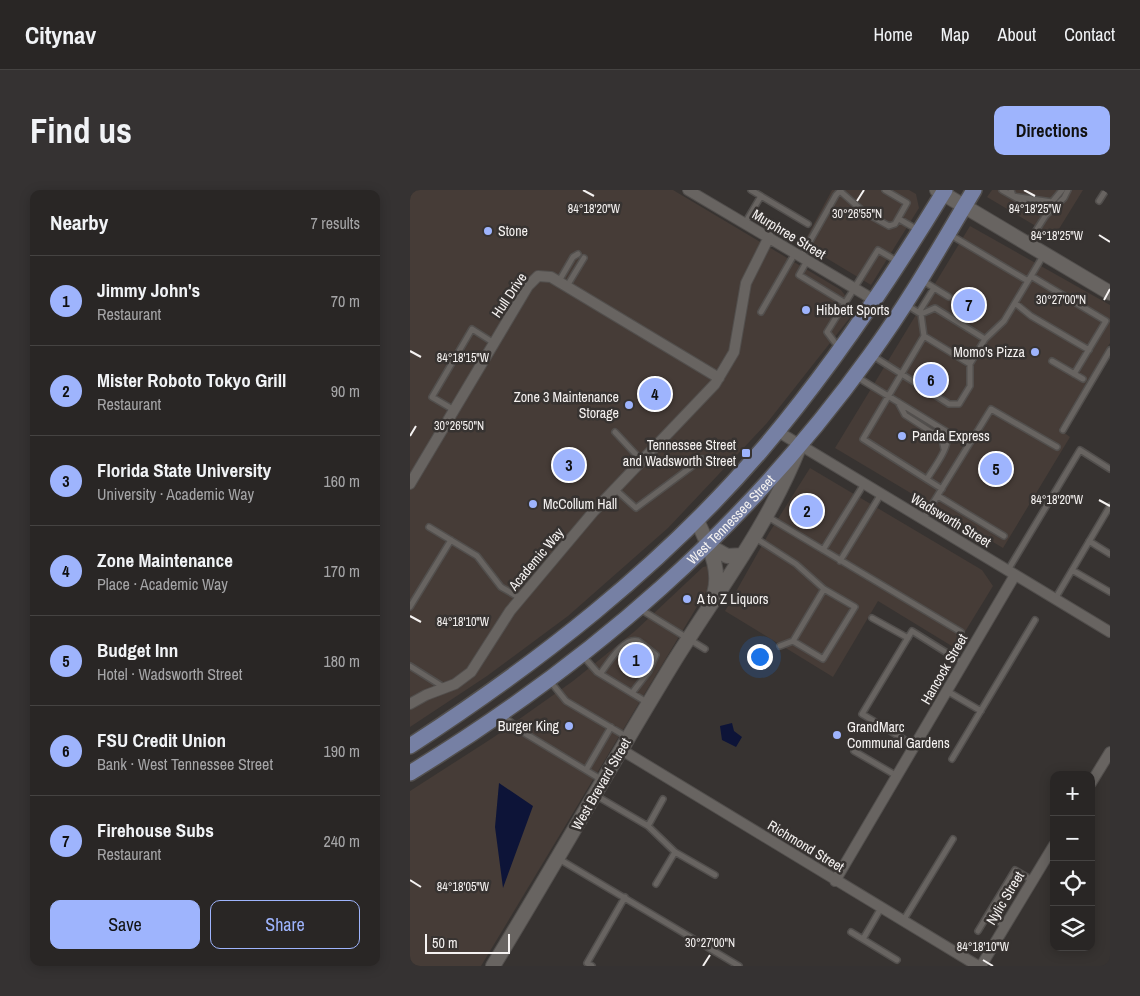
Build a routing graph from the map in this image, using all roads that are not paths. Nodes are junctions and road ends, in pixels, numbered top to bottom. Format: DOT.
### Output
graph roads {
  1 [pos="688,190"];
  2 [pos="751,190"];
  3 [pos="885,190"];
  4 [pos="960,190"];
  5 [pos="974,190"];
  6 [pos="1002,190"];
  7 [pos="1011,190"];
  8 [pos="1062,190"];
  9 [pos="1068,190"];
  10 [pos="1106,190"];
  11 [pos="841,191"];
  12 [pos="942,191"];
  13 [pos="761,196"];
  14 [pos="1013,196"];
  15 [pos="1099,201"];
  16 [pos="965,205"];
  17 [pos="1046,215"];
  18 [pos="899,219"];
  19 [pos="745,223"];
  20 [pos="808,224"];
  21 [pos="920,231"];
  22 [pos="948,234"];
  23 [pos="769,237"];
  24 [pos="1028,243"];
  25 [pos="1044,253"];
  26 [pos="578,254"];
  27 [pos="801,257"];
  28 [pos="584,258"];
  29 [pos="900,264"];
  30 [pos="1030,278"];
  31 [pos="920,280"];
  32 [pos="563,284"];
  33 [pos="854,288"];
  34 [pos="934,288"];
  35 [pos="1110,293"];
  36 [pos="949,297"];
  37 [pos="876,301"];
  38 [pos="846,303"];
  39 [pos="1015,303"];
  40 [pos="904,304"];
  41 [pos="761,312"];
  42 [pos="920,313"];
  43 [pos="924,336"];
  44 [pos="985,339"];
  45 [pos="494,343"];
  46 [pos="1089,350"];
  47 [pos="1110,350"];
  48 [pos="841,351"];
  49 [pos="870,355"];
  50 [pos="1052,361"];
  51 [pos="970,364"];
  52 [pos="901,374"];
  53 [pos="1074,374"];
  54 [pos="855,375"];
  55 [pos="720,378"];
  56 [pos="1083,379"];
  57 [pos="888,396"];
  58 [pos="898,402"];
  59 [pos="454,410"];
  60 [pos="1063,430"];
  61 [pos="777,431"];
  62 [pos="615,432"];
  63 [pos="800,445"];
  64 [pos="1057,448"];
  65 [pos="944,449"];
  66 [pos="702,459"];
  67 [pos="643,462"];
  68 [pos="1110,469"];
  69 [pos="927,479"];
  70 [pos="864,483"];
  71 [pos="410,484"];
  72 [pos="942,489"];
  73 [pos="616,490"];
  74 [pos="881,494"];
  75 [pos="938,496"];
  76 [pos="1110,506"];
  77 [pos="765,516"];
  78 [pos="923,519"];
  79 [pos="697,520"];
  80 [pos="429,527"];
  81 [pos="1004,536"];
  82 [pos="754,537"];
  83 [pos="450,540"];
  84 [pos="1089,541"];
  85 [pos="708,545"];
  86 [pos="824,550"];
  87 [pos="1110,554"];
  88 [pos="743,555"];
  89 [pos="840,561"];
  90 [pos="1072,570"];
  91 [pos="1012,573"];
  92 [pos="824,589"];
  93 [pos="1110,592"];
  94 [pos="521,598"];
  95 [pos="1055,599"];
  96 [pos="710,604"];
  97 [pos="410,607"];
  98 [pos="640,608"];
  99 [pos="872,618"];
  100 [pos="1034,620"];
  101 [pos="961,632"];
  102 [pos="1110,632"];
  103 [pos="908,638"];
  104 [pos="688,639"];
  105 [pos="793,641"];
  106 [pos="780,646"];
  107 [pos="705,649"];
  108 [pos="583,655"];
  109 [pos="963,663"];
  110 [pos="410,666"];
  111 [pos="600,674"];
  112 [pos="550,681"];
  113 [pos="446,688"];
  114 [pos="947,690"];
  115 [pos="632,693"];
  116 [pos="649,703"];
  117 [pos="410,704"];
  118 [pos="981,711"];
  119 [pos="501,715"];
  120 [pos="611,727"];
  121 [pos="624,743"];
  122 [pos="410,746"];
  123 [pos="915,746"];
  124 [pos="854,751"];
  125 [pos="1110,752"];
  126 [pos="952,759"];
  127 [pos="586,770"];
  128 [pos="410,773"];
  129 [pos="897,776"];
  130 [pos="1095,776"];
  131 [pos="602,780"];
  132 [pos="594,795"];
  133 [pos="663,799"];
  134 [pos="648,826"];
  135 [pos="953,839"];
  136 [pos="1050,851"];
  137 [pos="675,852"];
  138 [pos="559,858"];
  139 [pos="715,875"];
  140 [pos="1032,880"];
  141 [pos="835,881"];
  142 [pos="656,884"];
  143 [pos="626,897"];
  144 [pos="881,908"];
  145 [pos="988,916"];
  146 [pos="903,921"];
  147 [pos="1005,926"];
  148 [pos="978,931"];
  149 [pos="851,932"];
  150 [pos="863,939"];
  151 [pos="897,960"];
  152 [pos="732,964"];
  153 [pos="495,965"];
  154 [pos="592,966"];
  155 [pos="739,966"];
  156 [pos="979,966"];
  1 -- 19 [label="street, Murphree Street"];
  2 -- 13 [label="lane"];
  3 -- 18 [label="lane"];
  4 -- 16 [label="street"];
  5 -- 16 [label="main road, West Tennessee Street"];
  6 -- 14 [label="lane"];
  7 -- 14 [label="lane"];
  8 -- 14 [label="lane"];
  9 -- 17 [label="lane"];
  10 -- 15 [label="lane"];
  11 -- 18 [label="lane"];
  11 -- 27 [label="lane"];
  12 -- 16 [label="street"];
  12 -- 21 [label="main road, West Tennessee Street"];
  13 -- 19 [label="lane"];
  13 -- 20 [label="lane"];
  14 -- 17 [label="lane"];
  16 -- 22 [label="main road, West Tennessee Street"];
  16 -- 24 [label="street"];
  17 -- 24 [label="lane"];
  18 -- 21 [label="lane"];
  19 -- 23 [label="street, Murphree Street"];
  21 -- 29 [label="main road, West Tennessee Street"];
  22 -- 30 [label="lane"];
  22 -- 31 [label="main road, West Tennessee Street"];
  23 -- 27 [label="street, Murphree Street"];
  23 -- 55 [label="street, Academic Way"];
  24 -- 25 [label="street"];
  25 -- 30 [label="lane"];
  25 -- 35 [label="street"];
  26 -- 32 [label="lane"];
  27 -- 33 [label="street, Murphree Street"];
  27 -- 38 [label="lane"];
  27 -- 41 [label="lane"];
  28 -- 32 [label="lane"];
  29 -- 33 [label="lane"];
  29 -- 37 [label="main road, West Tennessee Street"];
  30 -- 39 [label="lane"];
  30 -- 46 [label="lane"];
  31 -- 34 [label="lane"];
  31 -- 40 [label="main road, West Tennessee Street"];
  32 -- 45 [label="street, Hull Drive"];
  32 -- 55 [label="street, Hull Drive"];
  33 -- 37 [label="street, Murphree Street"];
  33 -- 38 [label="lane"];
  34 -- 36 [label="lane"];
  34 -- 42 [label="lane"];
  37 -- 48 [label="main road, West Tennessee Street"];
  38 -- 48 [label="lane"];
  39 -- 44 [label="lane"];
  39 -- 46 [label="lane"];
  40 -- 42 [label="lane"];
  40 -- 49 [label="main road, West Tennessee Street"];
  42 -- 43 [label="lane"];
  42 -- 44 [label="lane"];
  43 -- 51 [label="lane"];
  43 -- 52 [label="lane"];
  44 -- 51 [label="lane"];
  45 -- 59 [label="street, Hull Drive"];
  45 -- 59 [label="lane"];
  46 -- 53 [label="lane"];
  47 -- 60 [label="lane"];
  48 -- 61 [label="main road, West Tennessee Street"];
  49 -- 52 [label="lane"];
  49 -- 54 [label="main road, West Tennessee Street"];
  50 -- 53 [label="lane"];
  51 -- 52 [label="lane"];
  52 -- 57 [label="lane"];
  53 -- 56 [label="lane"];
  54 -- 57 [label="lane"];
  54 -- 63 [label="main road, West Tennessee Street"];
  55 -- 67 [label="street, Academic Way"];
  57 -- 58 [label="lane"];
  57 -- 69 [label="lane"];
  58 -- 65 [label="lane"];
  58 -- 65 [label="lane"];
  59 -- 71 [label="street, Hull Drive"];
  61 -- 63 [label="street, Wadsworth Street"];
  61 -- 79 [label="main road, West Tennessee Street"];
  62 -- 67 [label="lane"];
  63 -- 70 [label="street, Wadsworth Street"];
  63 -- 77 [label="street, West Brevard Street"];
  63 -- 85 [label="main road, West Tennessee Street"];
  64 -- 72 [label="lane"];
  65 -- 69 [label="lane"];
  66 -- 73 [label="lane"];
  67 -- 73 [label="street, Academic Way"];
  68 -- 91 [label="lane"];
  69 -- 72 [label="lane"];
  70 -- 74 [label="street, Wadsworth Street"];
  70 -- 86 [label="lane"];
  72 -- 75 [label="lane"];
  73 -- 94 [label="street, Academic Way"];
  74 -- 78 [label="street, Wadsworth Street"];
  74 -- 89 [label="lane"];
  75 -- 78 [label="lane"];
  75 -- 81 [label="lane"];
  76 -- 84 [label="lane"];
  77 -- 82 [label="street, West Brevard Street"];
  77 -- 86 [label="lane"];
  78 -- 91 [label="street, Wadsworth Street"];
  79 -- 85 [label="street, West Brevard Street"];
  79 -- 122 [label="main road, West Tennessee Street"];
  80 -- 83 [label="lane"];
  82 -- 88 [label="street, West Brevard Street"];
  82 -- 92 [label="lane"];
  83 -- 94 [label="lane"];
  83 -- 97 [label="lane"];
  84 -- 87 [label="lane"];
  84 -- 90 [label="lane"];
  85 -- 88 [label="street"];
  85 -- 96 [label="street, West Brevard Street"];
  85 -- 98 [label="main road, West Tennessee Street"];
  86 -- 89 [label="lane"];
  88 -- 96 [label="street, West Brevard Street"];
  89 -- 101 [label="lane"];
  90 -- 93 [label="lane"];
  90 -- 95 [label="lane"];
  91 -- 95 [label="street, Wadsworth Street"];
  91 -- 109 [label="street, Hancock Street"];
  92 -- 105 [label="lane"];
  92 -- 105 [label="lane"];
  94 -- 113 [label="street, Academic Way"];
  95 -- 102 [label="street, Wadsworth Street"];
  96 -- 104 [label="street, West Brevard Street"];
  98 -- 104 [label="lane"];
  98 -- 108 [label="main road, West Tennessee Street"];
  99 -- 103 [label="lane"];
  100 -- 118 [label="lane"];
  103 -- 109 [label="lane"];
  103 -- 123 [label="lane"];
  104 -- 107 [label="lane"];
  104 -- 116 [label="street, West Brevard Street"];
  105 -- 106 [label="lane"];
  108 -- 111 [label="lane"];
  108 -- 112 [label="main road, West Tennessee Street"];
  109 -- 114 [label="street, Hancock Street"];
  110 -- 113 [label="lane"];
  111 -- 115 [label="lane"];
  111 -- 115 [label="lane"];
  112 -- 119 [label="main road, West Tennessee Street"];
  112 -- 120 [label="lane"];
  113 -- 117 [label="street, Academic Way"];
  114 -- 118 [label="lane"];
  114 -- 123 [label="street, Hancock Street"];
  115 -- 116 [label="lane"];
  116 -- 121 [label="street, West Brevard Street"];
  118 -- 126 [label="lane"];
  119 -- 127 [label="lane"];
  119 -- 128 [label="main road, West Tennessee Street"];
  120 -- 121 [label="lane"];
  120 -- 127 [label="lane"];
  121 -- 131 [label="street, West Brevard Street"];
  121 -- 141 [label="street, Richmond Street"];
  123 -- 129 [label="street, Hancock Street"];
  124 -- 129 [label="lane"];
  125 -- 130 [label="street"];
  127 -- 131 [label="lane"];
  129 -- 141 [label="street, Hancock Street"];
  131 -- 132 [label="street, West Brevard Street"];
  132 -- 134 [label="lane"];
  132 -- 138 [label="street, West Brevard Street"];
  133 -- 134 [label="lane"];
  134 -- 137 [label="lane"];
  135 -- 146 [label="lane"];
  136 -- 140 [label="street, Nylic Street"];
  137 -- 139 [label="lane"];
  137 -- 142 [label="lane"];
  138 -- 143 [label="lane"];
  138 -- 153 [label="street, West Brevard Street"];
  140 -- 145 [label="lane"];
  140 -- 147 [label="street, Nylic Street"];
  141 -- 144 [label="street, Richmond Street"];
  143 -- 152 [label="lane"];
  143 -- 154 [label="lane"];
  144 -- 146 [label="street, Richmond Street"];
  144 -- 150 [label="lane"];
  145 -- 147 [label="lane"];
  145 -- 148 [label="lane"];
  146 -- 156 [label="street, Richmond Street"];
  147 -- 156 [label="street, Nylic Street"];
  149 -- 150 [label="lane"];
  150 -- 151 [label="lane"];
  152 -- 155 [label="lane"];
}
